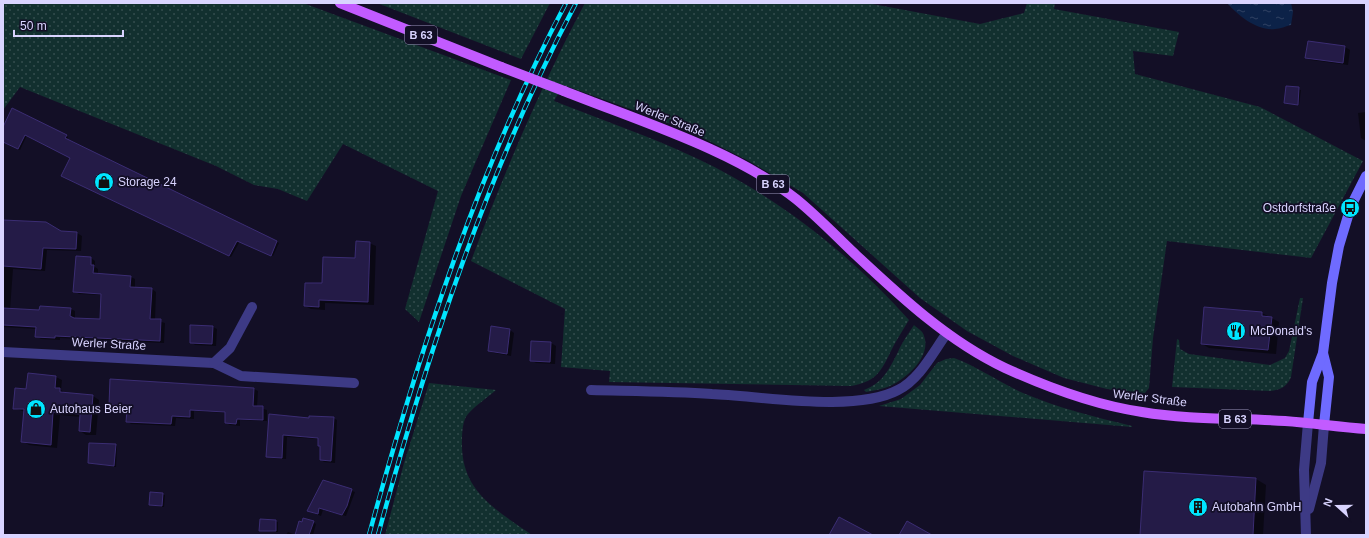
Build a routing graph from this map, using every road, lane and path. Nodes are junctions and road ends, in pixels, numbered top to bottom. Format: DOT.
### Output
graph roads {
  1 [pos="340,3"];
  2 [pos="1366,176"];
  3 [pos="252,307"];
  4 [pos="947,333"];
  5 [pos="3,352"];
  6 [pos="1324,353"];
  7 [pos="214,363"];
  8 [pos="354,383"];
  9 [pos="591,390"];
  10 [pos="1308,424"];
  11 [pos="1324,425"];
  12 [pos="1366,429"];
  13 [pos="1306,517"];
  14 [pos="1306,535"];
  1 -- 4 [label="main road, Werler Straße / B 63, bridge"];
  2 -- 6 [label="main road"];
  3 -- 7 [label="street"];
  4 -- 9 [label="street"];
  4 -- 10 [label="main road, Werler Straße / B 63"];
  5 -- 7 [label="street, Werler Straße"];
  6 -- 10 [label="main road"];
  6 -- 11 [label="main road"];
  7 -- 8 [label="street, Werler Straße"];
  10 -- 11 [label="main road, Werler Straße / B 63"];
  10 -- 13 [label="street"];
  11 -- 12 [label="main road, Werler Straße / B 63"];
  11 -- 13 [label="street"];
  13 -- 14 [label="street"];
}
